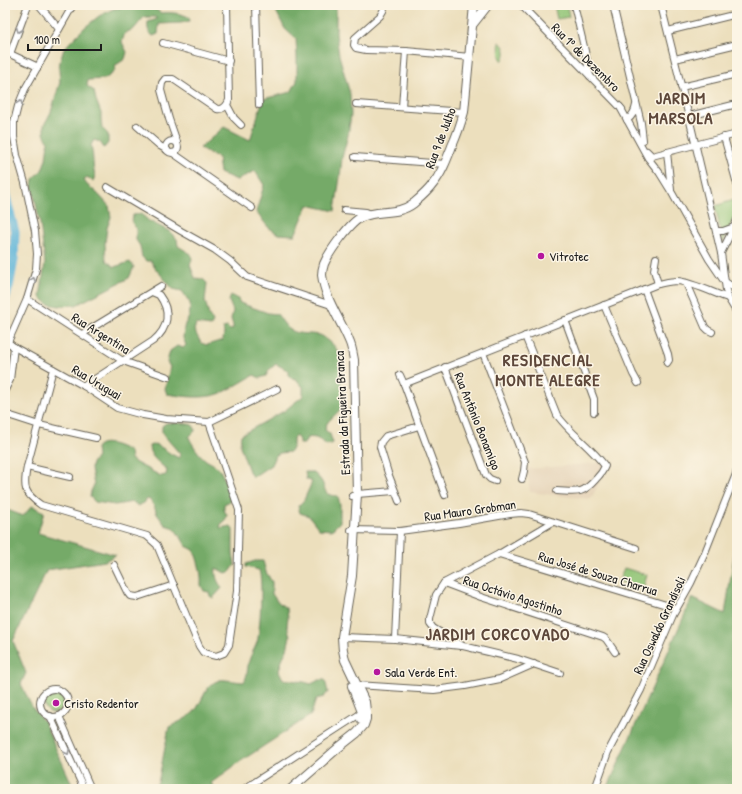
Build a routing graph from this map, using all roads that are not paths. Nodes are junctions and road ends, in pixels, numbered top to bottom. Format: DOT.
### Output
graph roads {
  1 [pos="28,5"];
  2 [pos="39,5"];
  3 [pos="73,5"];
  4 [pos="227,5"];
  5 [pos="256,5"];
  6 [pos="385,5"];
  7 [pos="474,5"];
  8 [pos="482,5"];
  9 [pos="488,5"];
  10 [pos="521,5"];
  11 [pos="574,5"];
  12 [pos="613,5"];
  13 [pos="661,5"];
  14 [pos="737,14"];
  15 [pos="473,25"];
  16 [pos="59,29"];
  17 [pos="668,31"];
  18 [pos="163,43"];
  19 [pos="737,44"];
  20 [pos="406,51"];
  21 [pos="470,57"];
  22 [pos="675,59"];
  23 [pos="229,61"];
  24 [pos="38,67"];
  25 [pos="737,74"];
  26 [pos="590,76"];
  27 [pos="682,87"];
  28 [pos="636,103"];
  29 [pos="356,104"];
  30 [pos="737,104"];
  31 [pos="227,105"];
  32 [pos="259,105"];
  33 [pos="402,107"];
  34 [pos="464,112"];
  35 [pos="688,116"];
  36 [pos="630,117"];
  37 [pos="640,118"];
  38 [pos="241,125"];
  39 [pos="137,126"];
  40 [pos="172,128"];
  41 [pos="737,134"];
  42 [pos="724,137"];
  43 [pos="168,142"];
  44 [pos="177,142"];
  45 [pos="642,142"];
  46 [pos="157,143"];
  47 [pos="695,144"];
  48 [pos="170,152"];
  49 [pos="667,152"];
  50 [pos="652,156"];
  51 [pos="355,157"];
  52 [pos="445,164"];
  53 [pos="659,172"];
  54 [pos="737,184"];
  55 [pos="107,187"];
  56 [pos="672,194"];
  57 [pos="252,208"];
  58 [pos="344,210"];
  59 [pos="371,214"];
  60 [pos="737,220"];
  61 [pos="734,227"];
  62 [pos="716,231"];
  63 [pos="721,253"];
  64 [pos="656,258"];
  65 [pos="724,281"];
  66 [pos="686,283"];
  67 [pos="658,284"];
  68 [pos="161,286"];
  69 [pos="644,290"];
  70 [pos="737,290"];
  71 [pos="152,292"];
  72 [pos="728,298"];
  73 [pos="27,299"];
  74 [pos="331,305"];
  75 [pos="604,305"];
  76 [pos="737,313"];
  77 [pos="565,320"];
  78 [pos="712,332"];
  79 [pos="82,334"];
  80 [pos="525,336"];
  81 [pos="7,341"];
  82 [pos="14,347"];
  83 [pos="484,353"];
  84 [pos="123,361"];
  85 [pos="667,363"];
  86 [pos="445,367"];
  87 [pos="53,369"];
  88 [pos="400,375"];
  89 [pos="168,376"];
  90 [pos="638,383"];
  91 [pos="404,384"];
  92 [pos="84,386"];
  93 [pos="277,389"];
  94 [pos="5,390"];
  95 [pos="594,412"];
  96 [pos="5,414"];
  97 [pos="209,422"];
  98 [pos="39,425"];
  99 [pos="419,426"];
  100 [pos="96,438"];
  101 [pos="27,467"];
  102 [pos="737,472"];
  103 [pos="70,476"];
  104 [pos="522,479"];
  105 [pos="494,481"];
  106 [pos="394,491"];
  107 [pos="557,491"];
  108 [pos="354,495"];
  109 [pos="445,495"];
  110 [pos="399,501"];
  111 [pos="553,522"];
  112 [pos="353,530"];
  113 [pos="400,531"];
  114 [pos="508,548"];
  115 [pos="636,548"];
  116 [pos="499,554"];
  117 [pos="514,559"];
  118 [pos="114,565"];
  119 [pos="444,583"];
  120 [pos="174,585"];
  121 [pos="676,608"];
  122 [pos="342,637"];
  123 [pos="395,639"];
  124 [pos="463,646"];
  125 [pos="615,652"];
  126 [pos="534,664"];
  127 [pos="560,673"];
  128 [pos="357,685"];
  129 [pos="364,711"];
  130 [pos="50,716"];
  131 [pos="60,716"];
  132 [pos="84,789"];
  133 [pos="91,789"];
  134 [pos="244,789"];
  135 [pos="291,789"];
  136 [pos="595,789"];
  1 -- 24 [label="street, one-way"];
  2 -- 16 [label="street"];
  3 -- 16 [label="street"];
  4 -- 23 [label="street"];
  5 -- 32 [label="street"];
  6 -- 20 [label="street"];
  7 -- 8 [label="main road"];
  7 -- 15 [label="main road, Rua 9 de Julho"];
  9 -- 15 [label="main road"];
  10 -- 26 [label="street, Rua 1º de Dezembro"];
  11 -- 26 [label="street"];
  12 -- 28 [label="street"];
  13 -- 17 [label="street"];
  14 -- 17 [label="street"];
  15 -- 21 [label="main road, Rua 9 de Julho"];
  16 -- 24 [label="street"];
  17 -- 22 [label="street"];
  18 -- 23 [label="street"];
  19 -- 22 [label="street"];
  20 -- 21 [label="street"];
  20 -- 33 [label="street"];
  21 -- 34 [label="main road, Rua 9 de Julho"];
  22 -- 27 [label="street"];
  23 -- 31 [label="street"];
  73 -- 24 [label="street, one-way"];
  25 -- 27 [label="street"];
  26 -- 36 [label="street, Rua 1º de Dezembro"];
  27 -- 35 [label="street"];
  28 -- 36 [label="street"];
  28 -- 37 [label="street"];
  29 -- 33 [label="street"];
  30 -- 35 [label="street"];
  31 -- 38 [label="street"];
  31 -- 40 [label="street"];
  33 -- 34 [label="street"];
  34 -- 52 [label="main road, Rua 9 de Julho"];
  35 -- 47 [label="street"];
  36 -- 37 [label="street"];
  36 -- 45 [label="street, Rua 1º de Dezembro"];
  37 -- 45 [label="street"];
  39 -- 46 [label="street"];
  40 -- 43 [label="street"];
  40 -- 44 [label="street"];
  41 -- 42 [label="street"];
  42 -- 47 [label="street"];
  42 -- 54 [label="street"];
  43 -- 44 [label="street"];
  43 -- 46 [label="street"];
  43 -- 48 [label="street"];
  44 -- 48 [label="street"];
  45 -- 50 [label="street"];
  45 -- 53 [label="street, Rua 1º de Dezembro"];
  46 -- 48 [label="street"];
  47 -- 49 [label="street"];
  47 -- 62 [label="street"];
  48 -- 57 [label="street"];
  49 -- 50 [label="street"];
  49 -- 56 [label="street"];
  50 -- 53 [label="street, Rua 1º de Dezembro"];
  51 -- 52 [label="street"];
  52 -- 59 [label="main road, Rua 9 de Julho"];
  53 -- 56 [label="street, Rua 1º de Dezembro"];
  55 -- 74 [label="street"];
  56 -- 65 [label="street, Rua 1º de Dezembro"];
  58 -- 59 [label="street, Rua 9 de Julho"];
  59 -- 74 [label="main road, Estrada da Figueira Branca"];
  60 -- 61 [label="street"];
  61 -- 62 [label="street"];
  61 -- 63 [label="street"];
  62 -- 63 [label="street"];
  63 -- 65 [label="street"];
  64 -- 67 [label="street"];
  65 -- 70 [label="street"];
  65 -- 72 [label="street, Rua 1º de Dezembro"];
  66 -- 67 [label="street"];
  66 -- 72 [label="street"];
  66 -- 78 [label="street"];
  67 -- 69 [label="street"];
  68 -- 71 [label="street"];
  69 -- 75 [label="street"];
  69 -- 85 [label="street"];
  71 -- 79 [label="street"];
  71 -- 84 [label="street"];
  72 -- 76 [label="street, Rua 1º de Dezembro"];
  73 -- 79 [label="street, Rua Argentina"];
  73 -- 81 [label="street"];
  74 -- 108 [label="main road, Estrada da Figueira Branca"];
  75 -- 77 [label="street"];
  75 -- 90 [label="street"];
  77 -- 80 [label="street"];
  77 -- 95 [label="street"];
  79 -- 84 [label="street, Rua Argentina"];
  80 -- 83 [label="street"];
  80 -- 107 [label="street"];
  81 -- 82 [label="street, Rua Uruguai"];
  82 -- 87 [label="street, Rua Uruguai"];
  82 -- 94 [label="street"];
  83 -- 86 [label="street"];
  83 -- 104 [label="street"];
  84 -- 89 [label="street, Rua Argentina"];
  84 -- 92 [label="street"];
  86 -- 91 [label="street"];
  86 -- 105 [label="street, Rua Antônio Bonamigo"];
  87 -- 92 [label="street, Rua Uruguai"];
  87 -- 98 [label="street"];
  88 -- 91 [label="street"];
  91 -- 99 [label="street"];
  92 -- 97 [label="street, Rua Uruguai"];
  93 -- 97 [label="street"];
  96 -- 98 [label="street"];
  97 -- 120 [label="street"];
  98 -- 100 [label="street"];
  98 -- 101 [label="street"];
  99 -- 106 [label="street"];
  99 -- 109 [label="street"];
  101 -- 103 [label="street"];
  101 -- 120 [label="street"];
  102 -- 121 [label="street, Rua Oswaldo Grandisoli"];
  106 -- 108 [label="street"];
  106 -- 110 [label="street"];
  108 -- 112 [label="main road, Estrada da Figueira Branca"];
  111 -- 113 [label="street, Rua Mauro Grobman"];
  111 -- 114 [label="street"];
  111 -- 115 [label="street, Rua Mauro Grobman"];
  112 -- 113 [label="street, Rua Mauro Grobman"];
  112 -- 122 [label="main road, Estrada da Figueira Branca"];
  112 -- 129 [label="main road"];
  113 -- 123 [label="street"];
  114 -- 116 [label="street"];
  114 -- 117 [label="street"];
  116 -- 117 [label="street, Rua José de Souza Charrua"];
  116 -- 119 [label="street"];
  117 -- 121 [label="street, Rua José de Souza Charrua"];
  118 -- 120 [label="street"];
  119 -- 124 [label="street"];
  119 -- 125 [label="street, Rua Octávio Agostinho"];
  121 -- 136 [label="street, Rua Oswaldo Grandisoli"];
  122 -- 123 [label="street"];
  122 -- 128 [label="main road, Estrada da Figueira Branca"];
  123 -- 124 [label="street"];
  124 -- 126 [label="street"];
  126 -- 127 [label="street"];
  126 -- 128 [label="street"];
  128 -- 129 [label="main road, Estrada da Figueira Branca"];
  129 -- 134 [label="street"];
  129 -- 135 [label="main road"];
  130 -- 131 [label="street"];
  130 -- 131 [label="street"];
  130 -- 132 [label="street, one-way"];
  131 -- 133 [label="street"];
}
